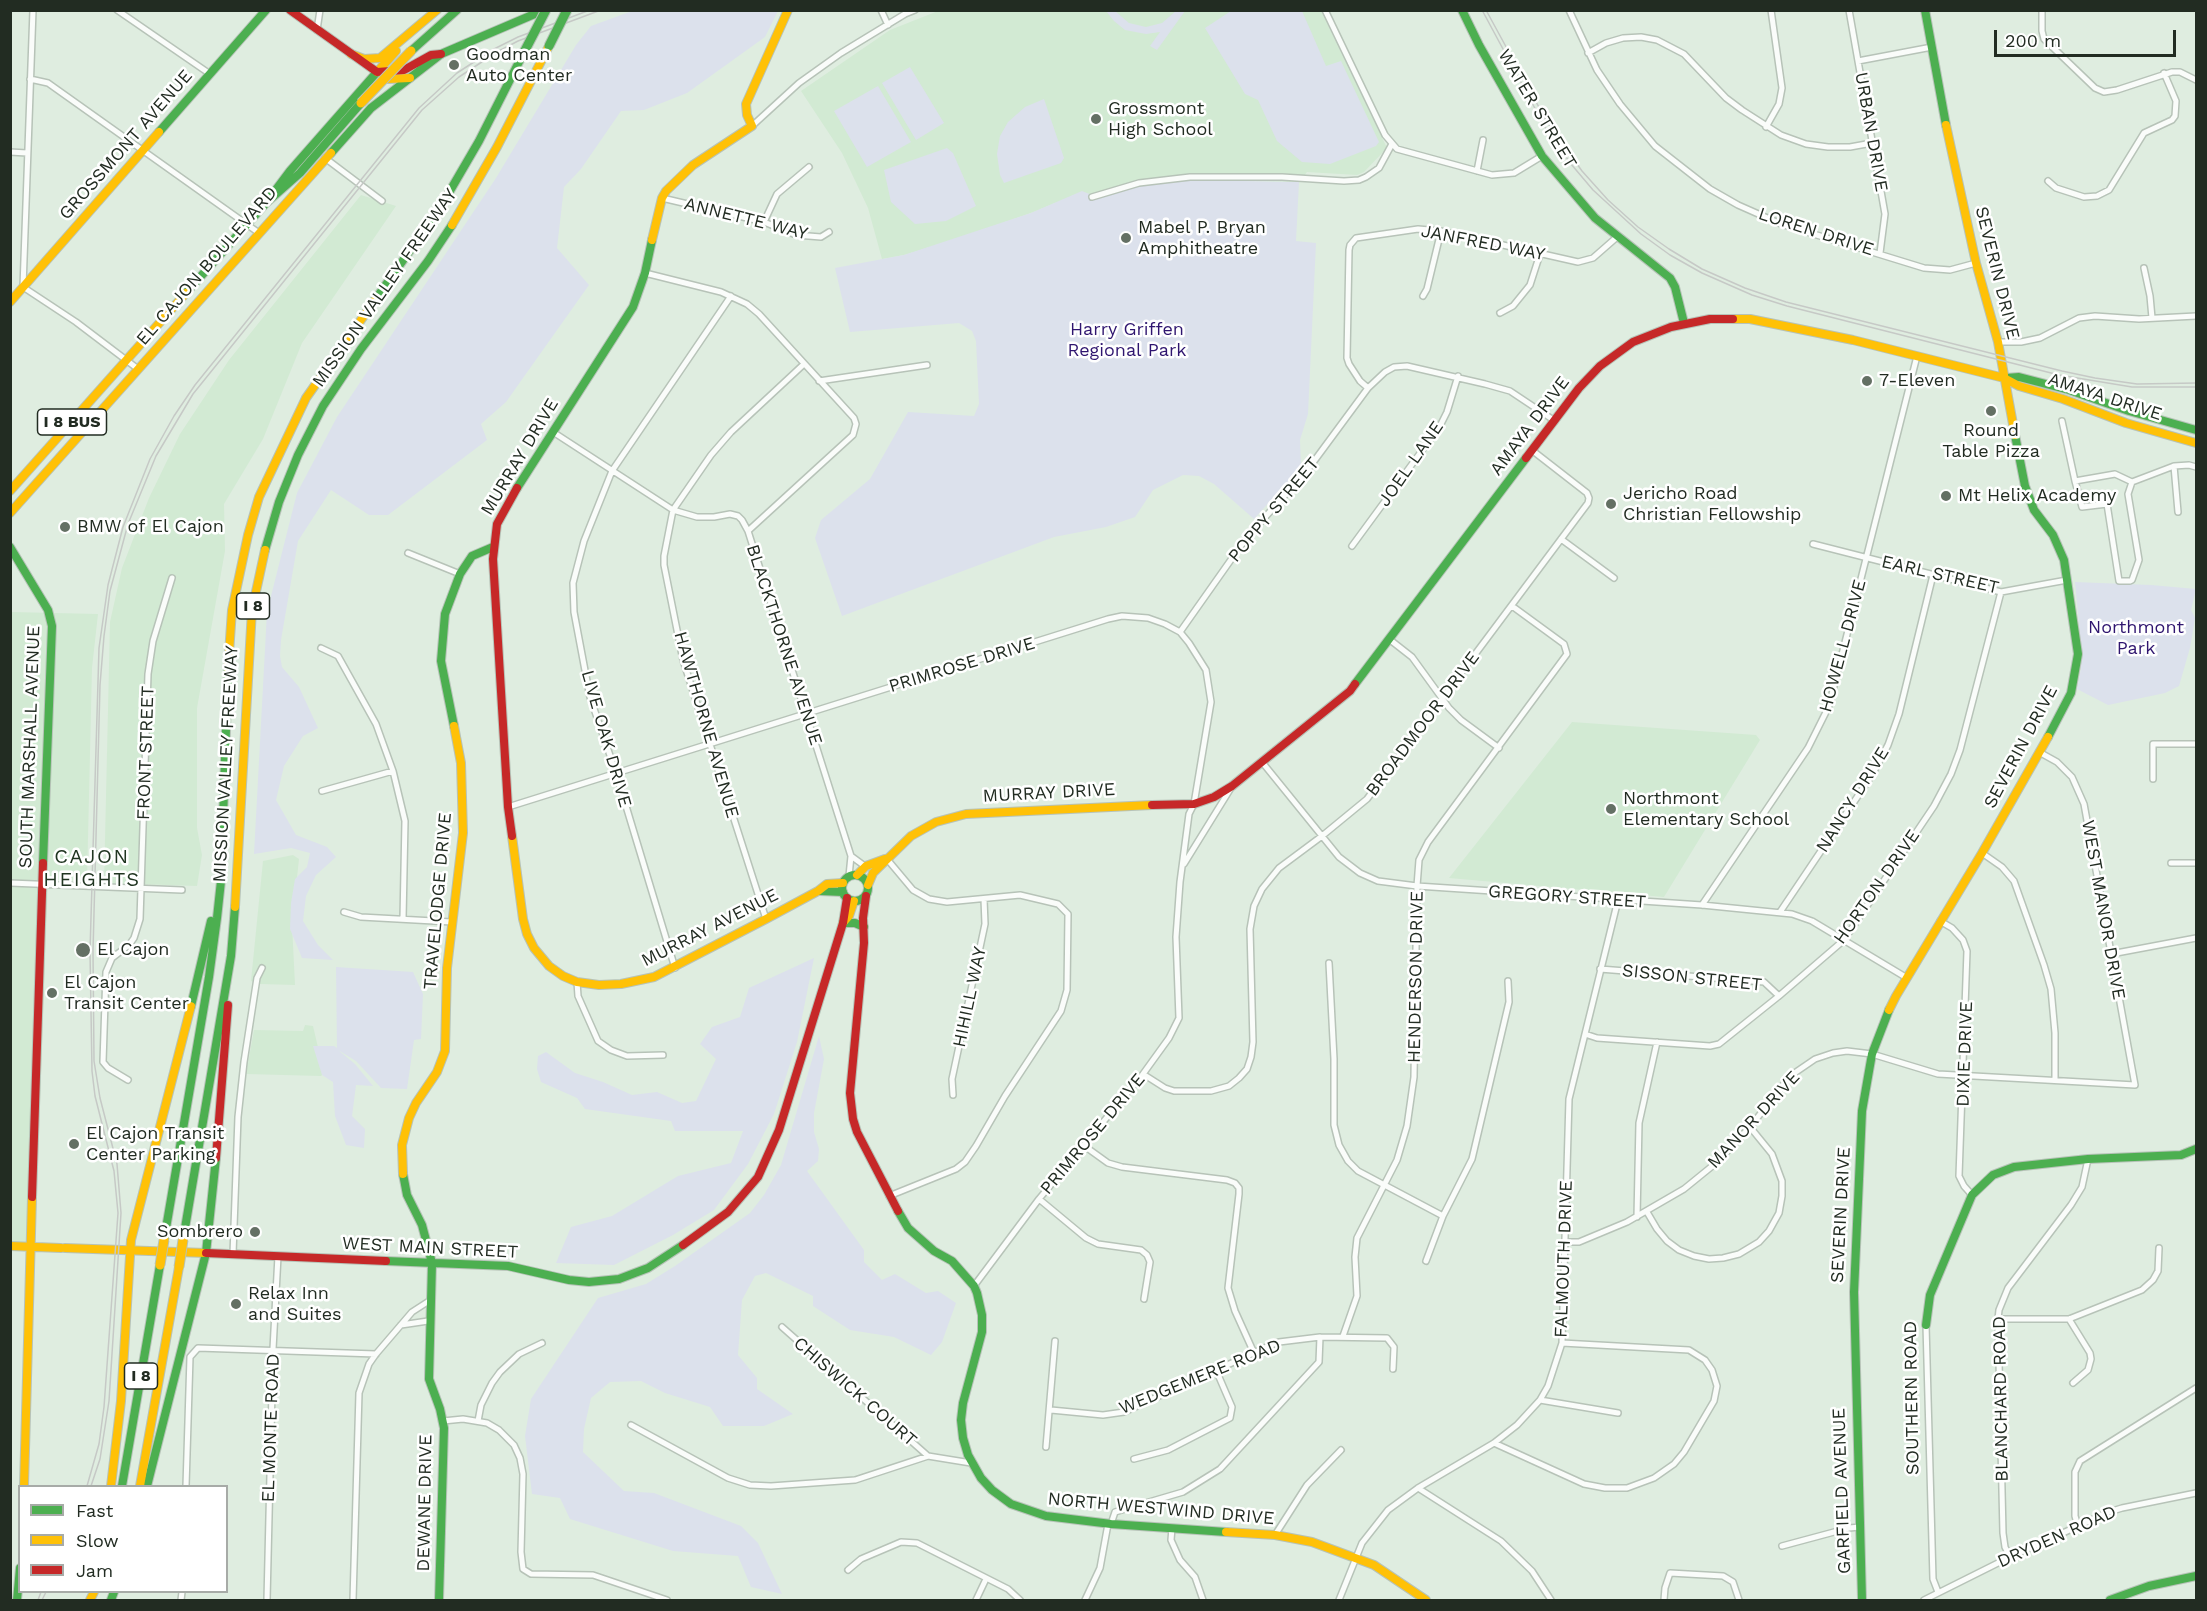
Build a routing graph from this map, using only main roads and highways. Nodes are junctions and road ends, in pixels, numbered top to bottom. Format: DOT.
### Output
graph roads {
  1 [pos="266,10"];
  2 [pos="290,10"];
  3 [pos="437,10"];
  4 [pos="457,10"];
  5 [pos="545,10"];
  6 [pos="567,10"];
  7 [pos="788,10"];
  8 [pos="1462,10"];
  9 [pos="1925,10"];
  10 [pos="407,38"];
  11 [pos="351,54"];
  12 [pos="441,54"];
  13 [pos="377,72"];
  14 [pos="410,78"];
  15 [pos="371,108"];
  16 [pos="267,203"];
  17 [pos="10,302"];
  18 [pos="1684,323"];
  19 [pos="2004,378"];
  20 [pos="2196,429"];
  21 [pos="2196,443"];
  22 [pos="10,491"];
  23 [pos="10,513"];
  24 [pos="10,547"];
  25 [pos="493,547"];
  26 [pos="1194,804"];
  27 [pos="911,836"];
  28 [pos="886,859"];
  29 [pos="221,881"];
  30 [pos="868,885"];
  31 [pos="849,889"];
  32 [pos="866,896"];
  33 [pos="864,922"];
  34 [pos="843,923"];
  35 [pos="231,956"];
  36 [pos="578,982"];
  37 [pos="2196,1149"];
  38 [pos="10,1246"];
  39 [pos="31,1247"];
  40 [pos="130,1250"];
  41 [pos="206,1253"];
  42 [pos="432,1263"];
  43 [pos="429,1301"];
  44 [pos="1926,1324"];
  45 [pos="1855,1380"];
  46 [pos="24,1485"];
  47 [pos="111,1485"];
  48 [pos="122,1485"];
  49 [pos="140,1485"];
  50 [pos="147,1485"];
  51 [pos="2196,1576"];
  52 [pos="439,1600"];
  53 [pos="1426,1600"];
  54 [pos="1862,1600"];
  55 [pos="2110,1600"];
  1 -- 17 [label="main road, GROSSMONT AVENUE"];
  2 -- 11 [label="main road"];
  3 -- 10 [label="main road"];
  4 -- 16 [label="main road, I 8 BUS, bridge"];
  5 -- 12 [label="main road, EL CAJON BOULEVARD / I 8 BUS"];
  5 -- 29 [label="main road, MISSION VALLEY FREEWAY / I 8, bridge"];
  6 -- 35 [label="main road, MISSION VALLEY FREEWAY / I 8, bridge"];
  7 -- 25 [label="main road, MURRAY DRIVE"];
  8 -- 18 [label="main road, WATER STREET"];
  9 -- 19 [label="main road, SEVERIN DRIVE"];
  10 -- 11 [label="main road"];
  10 -- 13 [label="main road"];
  11 -- 13 [label="main road"];
  12 -- 13 [label="main road, EL CAJON BOULEVARD"];
  12 -- 14 [label="main road, EL CAJON BOULEVARD / I 8 BUS"];
  13 -- 14 [label="main road"];
  13 -- 15 [label="main road"];
  13 -- 16 [label="main road, EL CAJON BOULEVARD"];
  14 -- 15 [label="main road, EL CAJON BOULEVARD / I 8 BUS"];
  15 -- 23 [label="main road, EL CAJON BOULEVARD / I 8 BUS"];
  16 -- 22 [label="main road, EL CAJON BOULEVARD / I 8 BUS"];
  18 -- 19 [label="main road, AMAYA DRIVE"];
  18 -- 26 [label="main road, AMAYA DRIVE"];
  19 -- 20 [label="main road, AMAYA DRIVE"];
  19 -- 21 [label="main road, AMAYA DRIVE"];
  19 -- 45 [label="main road, SEVERIN DRIVE"];
  24 -- 39 [label="main road, SOUTH MARSHALL AVENUE"];
  25 -- 36 [label="main road, MURRAY DRIVE"];
  25 -- 42 [label="main road, TRAVELODGE DRIVE"];
  26 -- 27 [label="main road, MURRAY DRIVE"];
  27 -- 28 [label="main road, MURRAY AVENUE"];
  28 -- 30 [label="main road, MURRAY AVENUE"];
  28 -- 31 [label="main road, MURRAY AVENUE"];
  29 -- 40 [label="main road"];
  29 -- 48 [label="main road, MISSION VALLEY FREEWAY / I 8, bridge"];
  30 -- 31 [label="main road"];
  30 -- 32 [label="main road, MURRAY AVENUE"];
  31 -- 32 [label="main road, MURRAY AVENUE"];
  31 -- 33 [label="main road"];
  31 -- 34 [label="main road, WEST MAIN STREET"];
  31 -- 36 [label="main road, MURRAY AVENUE"];
  32 -- 33 [label="main road"];
  33 -- 34 [label="main road"];
  33 -- 53 [label="main road, NORTH WESTWIND DRIVE"];
  34 -- 42 [label="main road, WEST MAIN STREET"];
  35 -- 41 [label="main road"];
  35 -- 49 [label="main road, MISSION VALLEY FREEWAY / I 8, bridge"];
  37 -- 44 [label="main road, SOUTHERN ROAD"];
  38 -- 39 [label="main road, WEST MAIN STREET"];
  39 -- 40 [label="main road, WEST MAIN STREET"];
  39 -- 46 [label="main road, SOUTH MARSHALL AVENUE"];
  40 -- 41 [label="main road, WEST MAIN STREET"];
  40 -- 47 [label="main road"];
  41 -- 42 [label="main road, WEST MAIN STREET"];
  41 -- 50 [label="main road"];
  42 -- 43 [label="main road, TRAVELODGE DRIVE"];
  43 -- 52 [label="main road, DEWANE DRIVE"];
  45 -- 54 [label="main road, GARFIELD AVENUE"];
  51 -- 55 [label="main road"];
}
